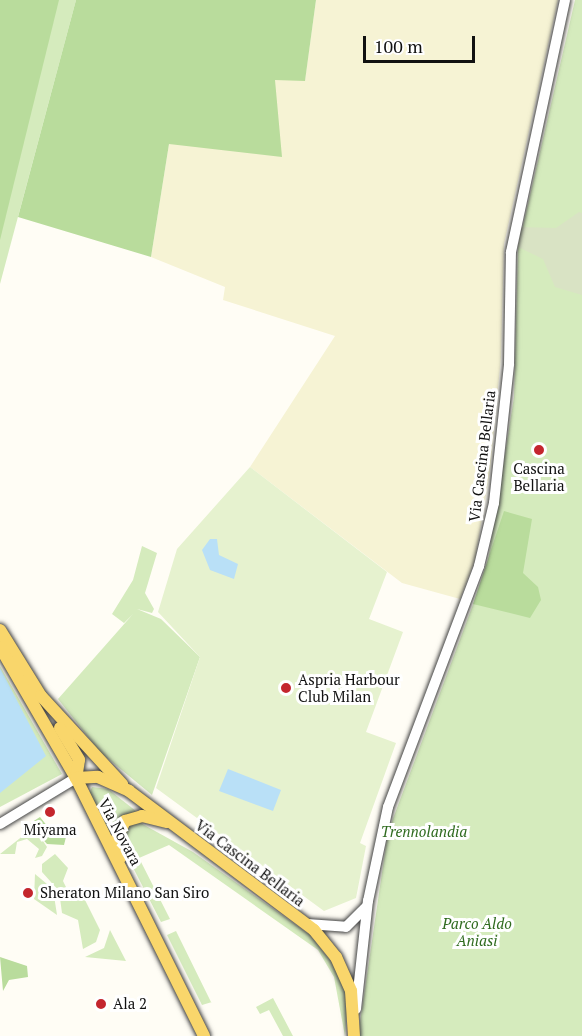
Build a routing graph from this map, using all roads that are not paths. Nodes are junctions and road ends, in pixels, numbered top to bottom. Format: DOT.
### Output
graph roads {
  1 [pos="565,0"];
  2 [pos="0,630"];
  3 [pos="0,647"];
  4 [pos="41,696"];
  5 [pos="76,778"];
  6 [pos="129,791"];
  7 [pos="0,824"];
  8 [pos="175,825"];
  9 [pos="134,890"];
  10 [pos="368,901"];
  11 [pos="306,924"];
  12 [pos="355,1013"];
  13 [pos="204,1036"];
  14 [pos="354,1036"];
  1 -- 10 [label="street, Via Cascina Bellaria"];
  2 -- 4 [label="main road, Via Novara"];
  3 -- 5 [label="main road, Via Novara"];
  4 -- 5 [label="main road"];
  4 -- 6 [label="main road, Via Novara"];
  5 -- 6 [label="main road"];
  5 -- 7 [label="street"];
  5 -- 9 [label="main road, Via Novara"];
  6 -- 8 [label="main road, Via Cascina Bellaria"];
  8 -- 9 [label="main road"];
  8 -- 11 [label="main road, Via Cascina Bellaria"];
  9 -- 13 [label="main road, Via Novara"];
  10 -- 11 [label="street, Via Cascina Bellaria"];
  10 -- 12 [label="street, Via Cascina Bellaria"];
  11 -- 12 [label="main road, Via Cascina Bellaria"];
  12 -- 14 [label="main road, Via Cascina Bellaria"];
}
